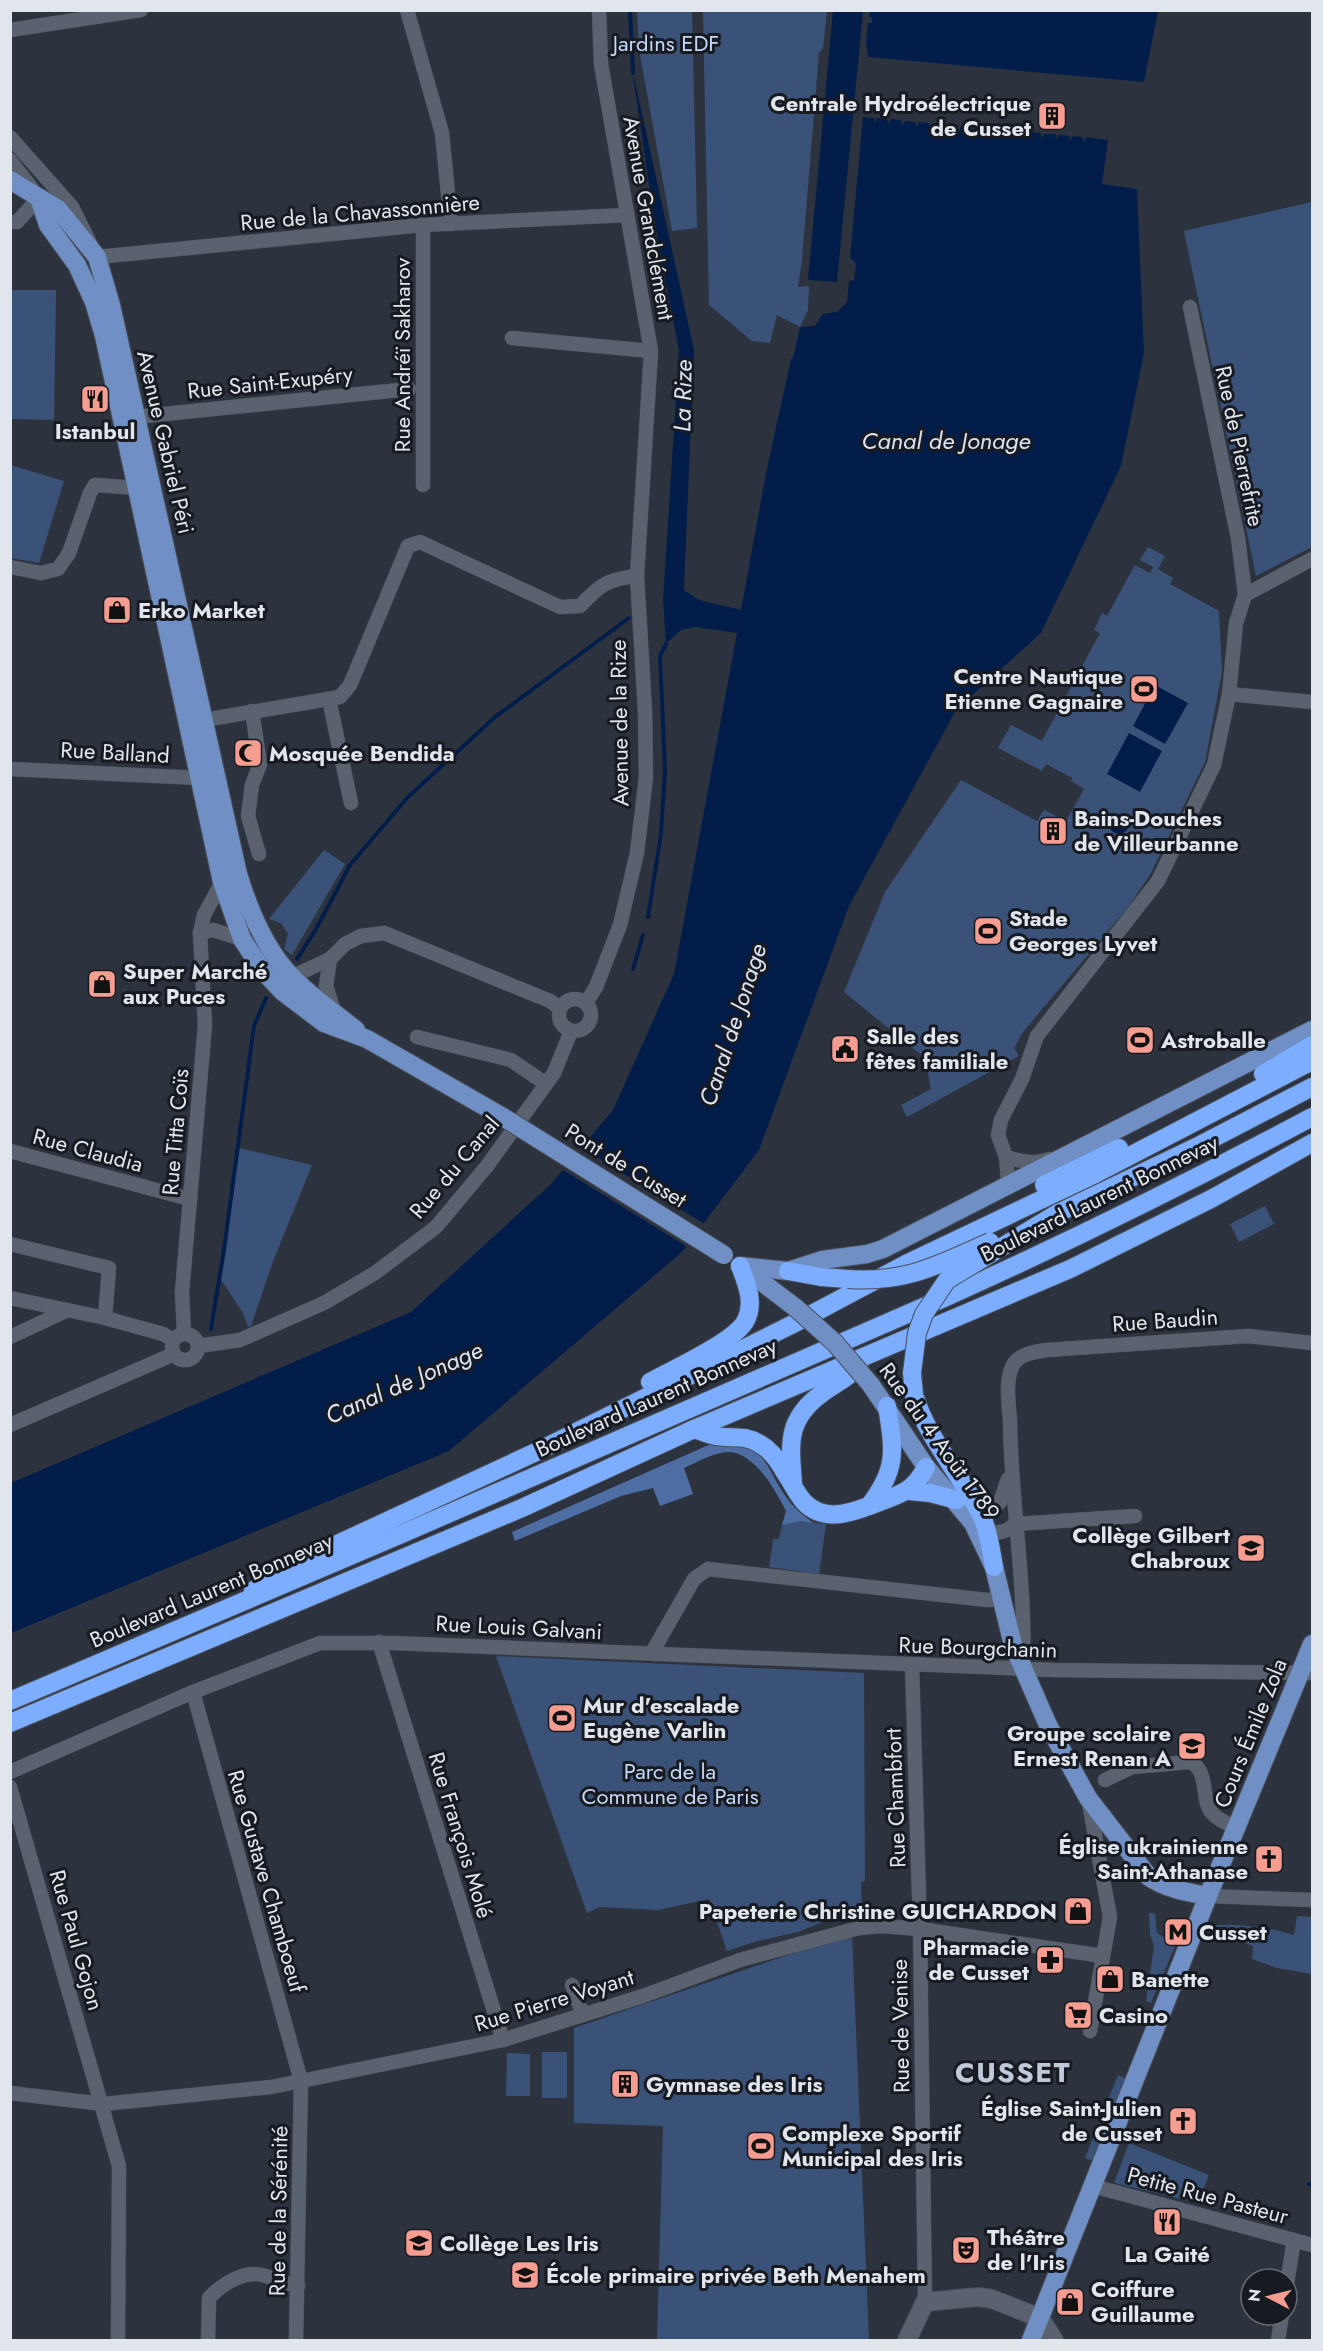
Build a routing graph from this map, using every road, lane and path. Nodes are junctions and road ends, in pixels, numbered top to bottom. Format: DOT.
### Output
graph roads {
  1 [pos="141,10"];
  2 [pos="407,10"];
  3 [pos="599,10"];
  4 [pos="10,30"];
  5 [pos="10,137"];
  6 [pos="10,160"];
  7 [pos="10,180"];
  8 [pos="39,198"];
  9 [pos="627,215"];
  10 [pos="10,222"];
  11 [pos="451,224"];
  12 [pos="423,225"];
  13 [pos="97,257"];
  14 [pos="1190,307"];
  15 [pos="512,338"];
  16 [pos="651,351"];
  17 [pos="409,389"];
  18 [pos="135,417"];
  19 [pos="423,485"];
  20 [pos="137,488"];
  21 [pos="1312,559"];
  22 [pos="10,567"];
  23 [pos="637,576"];
  24 [pos="1245,595"];
  25 [pos="172,652"];
  26 [pos="1229,694"];
  27 [pos="329,699"];
  28 [pos="1312,702"];
  29 [pos="252,711"];
  30 [pos="204,720"];
  31 [pos="10,769"];
  32 [pos="208,776"];
  33 [pos="351,803"];
  34 [pos="259,854"];
  35 [pos="222,882"];
  36 [pos="200,933"];
  37 [pos="242,939"];
  38 [pos="330,959"];
  39 [pos="285,978"];
  40 [pos="586,1003"];
  41 [pos="560,1008"];
  42 [pos="334,1011"];
  43 [pos="1312,1030"];
  44 [pos="571,1031"];
  45 [pos="417,1037"];
  46 [pos="367,1039"];
  47 [pos="1312,1045"];
  48 [pos="1312,1061"];
  49 [pos="546,1084"];
  50 [pos="1312,1086"];
  51 [pos="1312,1117"];
  52 [pos="1312,1143"];
  53 [pos="10,1151"];
  54 [pos="1070,1153"];
  55 [pos="1006,1157"];
  56 [pos="1010,1184"];
  57 [pos="190,1199"];
  58 [pos="1058,1213"];
  59 [pos="10,1244"];
  60 [pos="740,1266"];
  61 [pos="788,1271"];
  62 [pos="10,1298"];
  63 [pos="838,1299"];
  64 [pos="66,1311"];
  65 [pos="105,1318"];
  66 [pos="10,1337"];
  67 [pos="179,1337"];
  68 [pos="1312,1343"];
  69 [pos="198,1346"];
  70 [pos="174,1354"];
  71 [pos="871,1355"];
  72 [pos="887,1406"];
  73 [pos="10,1425"];
  74 [pos="694,1429"];
  75 [pos="536,1452"];
  76 [pos="926,1467"];
  77 [pos="1010,1471"];
  78 [pos="793,1485"];
  79 [pos="909,1491"];
  80 [pos="957,1500"];
  81 [pos="1000,1502"];
  82 [pos="869,1506"];
  83 [pos="1014,1509"];
  84 [pos="1135,1516"];
  85 [pos="1015,1524"];
  86 [pos="985,1525"];
  87 [pos="994,1567"];
  88 [pos="1000,1599"];
  89 [pos="236,1605"];
  90 [pos="379,1642"];
  91 [pos="1312,1644"];
  92 [pos="654,1654"];
  93 [pos="912,1665"];
  94 [pos="1023,1669"];
  95 [pos="1307,1672"];
  96 [pos="193,1692"];
  97 [pos="10,1701"];
  98 [pos="10,1723"];
  99 [pos="10,1772"];
  100 [pos="1105,1780"];
  101 [pos="10,1787"];
  102 [pos="1088,1798"];
  103 [pos="1238,1828"];
  104 [pos="1208,1896"];
  105 [pos="1312,1900"];
  106 [pos="920,1929"];
  107 [pos="1103,1956"];
  108 [pos="572,1985"];
  109 [pos="583,2015"];
  110 [pos="1090,2031"];
  111 [pos="503,2040"];
  112 [pos="301,2081"];
  113 [pos="10,2093"];
  114 [pos="103,2104"];
  115 [pos="1093,2186"];
  116 [pos="1294,2240"];
  117 [pos="1312,2245"];
  118 [pos="1290,2267"];
  119 [pos="298,2286"];
  120 [pos="925,2302"];
  121 [pos="1040,2318"];
  122 [pos="118,2340"];
  123 [pos="208,2340"];
  124 [pos="296,2340"];
  125 [pos="906,2340"];
  126 [pos="1031,2340"];
  127 [pos="1054,2340"];
  1 -- 4 [label="street"];
  2 -- 11 [label="street"];
  3 -- 9 [label="street, Avenue Grandclément"];
  5 -- 13 [label="street"];
  6 -- 8 [label="street"];
  7 -- 8 [label="main road, Avenue Gabriel Péri"];
  8 -- 10 [label="street"];
  8 -- 13 [label="main road, Avenue Gabriel Péri"];
  8 -- 20 [label="main road, Avenue Gabriel Péri"];
  9 -- 11 [label="street, Rue de la Chavassonnière"];
  9 -- 16 [label="street, Avenue Grandclément"];
  11 -- 12 [label="street, Rue de la Chavassonnière"];
  12 -- 13 [label="street, Rue de la Chavassonnière"];
  12 -- 19 [label="street, Rue Andréï Sakharov"];
  13 -- 18 [label="main road, Avenue Gabriel Péri"];
  14 -- 24 [label="street, Rue de Pierrefrite"];
  15 -- 16 [label="street"];
  16 -- 23 [label="street, Avenue Grandclément"];
  17 -- 18 [label="street, Rue Saint-Exupéry"];
  18 -- 30 [label="main road, Avenue Gabriel Péri"];
  20 -- 22 [label="street"];
  20 -- 25 [label="main road, Avenue Gabriel Péri"];
  21 -- 24 [label="street"];
  23 -- 27 [label="street"];
  23 -- 40 [label="street, Avenue de la Rize"];
  24 -- 26 [label="street"];
  25 -- 30 [label="main road, Avenue Gabriel Péri"];
  25 -- 32 [label="main road, Avenue Gabriel Péri"];
  26 -- 28 [label="street"];
  26 -- 55 [label="street"];
  27 -- 29 [label="street"];
  27 -- 33 [label="street"];
  29 -- 30 [label="street"];
  29 -- 34 [label="street"];
  30 -- 32 [label="main road, Avenue Gabriel Péri"];
  31 -- 32 [label="street, Rue Balland"];
  32 -- 35 [label="main road, Avenue Gabriel Péri"];
  32 -- 39 [label="main road, Avenue Gabriel Péri"];
  35 -- 36 [label="street, Rue Titta Coïs"];
  35 -- 37 [label="main road, Avenue Gabriel Péri"];
  36 -- 37 [label="street"];
  36 -- 57 [label="street, Rue Titta Coïs"];
  37 -- 39 [label="main road, Avenue Gabriel Péri"];
  38 -- 39 [label="street"];
  38 -- 41 [label="street"];
  38 -- 42 [label="street"];
  39 -- 42 [label="main road"];
  39 -- 46 [label="main road"];
  40 -- 41 [label="street"];
  40 -- 44 [label="street"];
  41 -- 44 [label="street"];
  42 -- 46 [label="main road"];
  43 -- 54 [label="main road"];
  44 -- 49 [label="street, Rue du Canal"];
  45 -- 49 [label="street"];
  46 -- 60 [label="main road, Pont de Cusset, bridge"];
  47 -- 63 [label="highway"];
  48 -- 63 [label="highway"];
  49 -- 69 [label="street, Rue du Canal"];
  50 -- 58 [label="highway"];
  51 -- 89 [label="highway, Boulevard Laurent Bonnevay"];
  52 -- 71 [label="highway, Boulevard Laurent Bonnevay"];
  53 -- 57 [label="street, Rue Claudia"];
  54 -- 55 [label="street"];
  54 -- 56 [label="main road"];
  55 -- 56 [label="street"];
  56 -- 61 [label="main road"];
  57 -- 67 [label="street, Rue Titta Coïs"];
  58 -- 61 [label="highway, bridge"];
  58 -- 86 [label="highway, bridge"];
  59 -- 65 [label="street"];
  60 -- 61 [label="main road"];
  60 -- 72 [label="main road, Rue du 4 Août 1789, bridge"];
  60 -- 75 [label="highway"];
  62 -- 64 [label="street"];
  63 -- 75 [label="highway"];
  64 -- 65 [label="street"];
  64 -- 66 [label="street"];
  65 -- 67 [label="street"];
  67 -- 69 [label="street"];
  67 -- 70 [label="street"];
  68 -- 77 [label="street, Rue Baudin"];
  69 -- 70 [label="street"];
  70 -- 73 [label="street"];
  71 -- 74 [label="highway, Boulevard Laurent Bonnevay"];
  71 -- 78 [label="highway"];
  72 -- 76 [label="main road, Rue du 4 Août 1789"];
  72 -- 82 [label="highway"];
  74 -- 78 [label="highway"];
  74 -- 98 [label="highway, Boulevard Laurent Bonnevay"];
  75 -- 89 [label="highway"];
  76 -- 79 [label="highway"];
  76 -- 80 [label="main road, Rue du 4 Août 1789"];
  77 -- 81 [label="street"];
  77 -- 83 [label="street"];
  78 -- 82 [label="highway"];
  79 -- 80 [label="highway"];
  79 -- 82 [label="highway"];
  80 -- 87 [label="main road, Rue du 4 Août 1789"];
  81 -- 83 [label="street"];
  81 -- 86 [label="street"];
  83 -- 85 [label="street"];
  84 -- 85 [label="street"];
  85 -- 86 [label="street"];
  85 -- 94 [label="street"];
  86 -- 87 [label="highway"];
  87 -- 88 [label="main road, Rue du 4 Août 1789"];
  88 -- 92 [label="street"];
  88 -- 94 [label="main road, Rue du 4 Août 1789"];
  89 -- 97 [label="highway, Boulevard Laurent Bonnevay"];
  90 -- 92 [label="street, Rue Louis Galvani"];
  90 -- 96 [label="street, Rue Louis Galvani"];
  90 -- 111 [label="street, Rue François Molé"];
  91 -- 95 [label="main road, Cours Émile Zola"];
  92 -- 93 [label="street, Rue Bourgchanin"];
  93 -- 94 [label="street, Rue Bourgchanin"];
  93 -- 106 [label="street, Rue Chambfort"];
  94 -- 95 [label="street, Rue Bourgchanin"];
  94 -- 102 [label="main road, Rue du 4 Août 1789"];
  95 -- 103 [label="main road, Cours Émile Zola"];
  96 -- 99 [label="street, Rue Louis Galvani"];
  96 -- 112 [label="street, Rue Gustave Chamboeuf"];
  100 -- 103 [label="street"];
  101 -- 114 [label="street, Rue Paul Gojon"];
  102 -- 104 [label="main road"];
  102 -- 107 [label="street, Rue du 4 Août 1789"];
  103 -- 104 [label="main road, Cours Émile Zola"];
  104 -- 105 [label="street"];
  104 -- 115 [label="main road, Cours Émile Zola"];
  106 -- 107 [label="street, Rue Pierre Voyant"];
  106 -- 109 [label="street, Rue Pierre Voyant"];
  106 -- 120 [label="street, Rue de Venise"];
  107 -- 110 [label="street, Rue du 4 Août 1789"];
  108 -- 109 [label="street"];
  109 -- 111 [label="street, Rue Pierre Voyant"];
  111 -- 112 [label="street, Rue Pierre Voyant"];
  112 -- 114 [label="street, Rue Pierre Voyant"];
  112 -- 119 [label="street, Rue de la Sérénité"];
  113 -- 114 [label="street, Rue Pierre Voyant"];
  114 -- 122 [label="street, Rue Paul Gojon"];
  115 -- 116 [label="street, Petite Rue Pasteur"];
  115 -- 121 [label="main road, Cours Émile Zola"];
  116 -- 117 [label="street, Petite Rue Pasteur"];
  116 -- 118 [label="street"];
  119 -- 123 [label="street"];
  119 -- 124 [label="street, Rue de la Sérénité"];
  120 -- 121 [label="street"];
  120 -- 125 [label="street"];
  121 -- 126 [label="main road, Cours Émile Zola"];
  121 -- 127 [label="street"];
}
